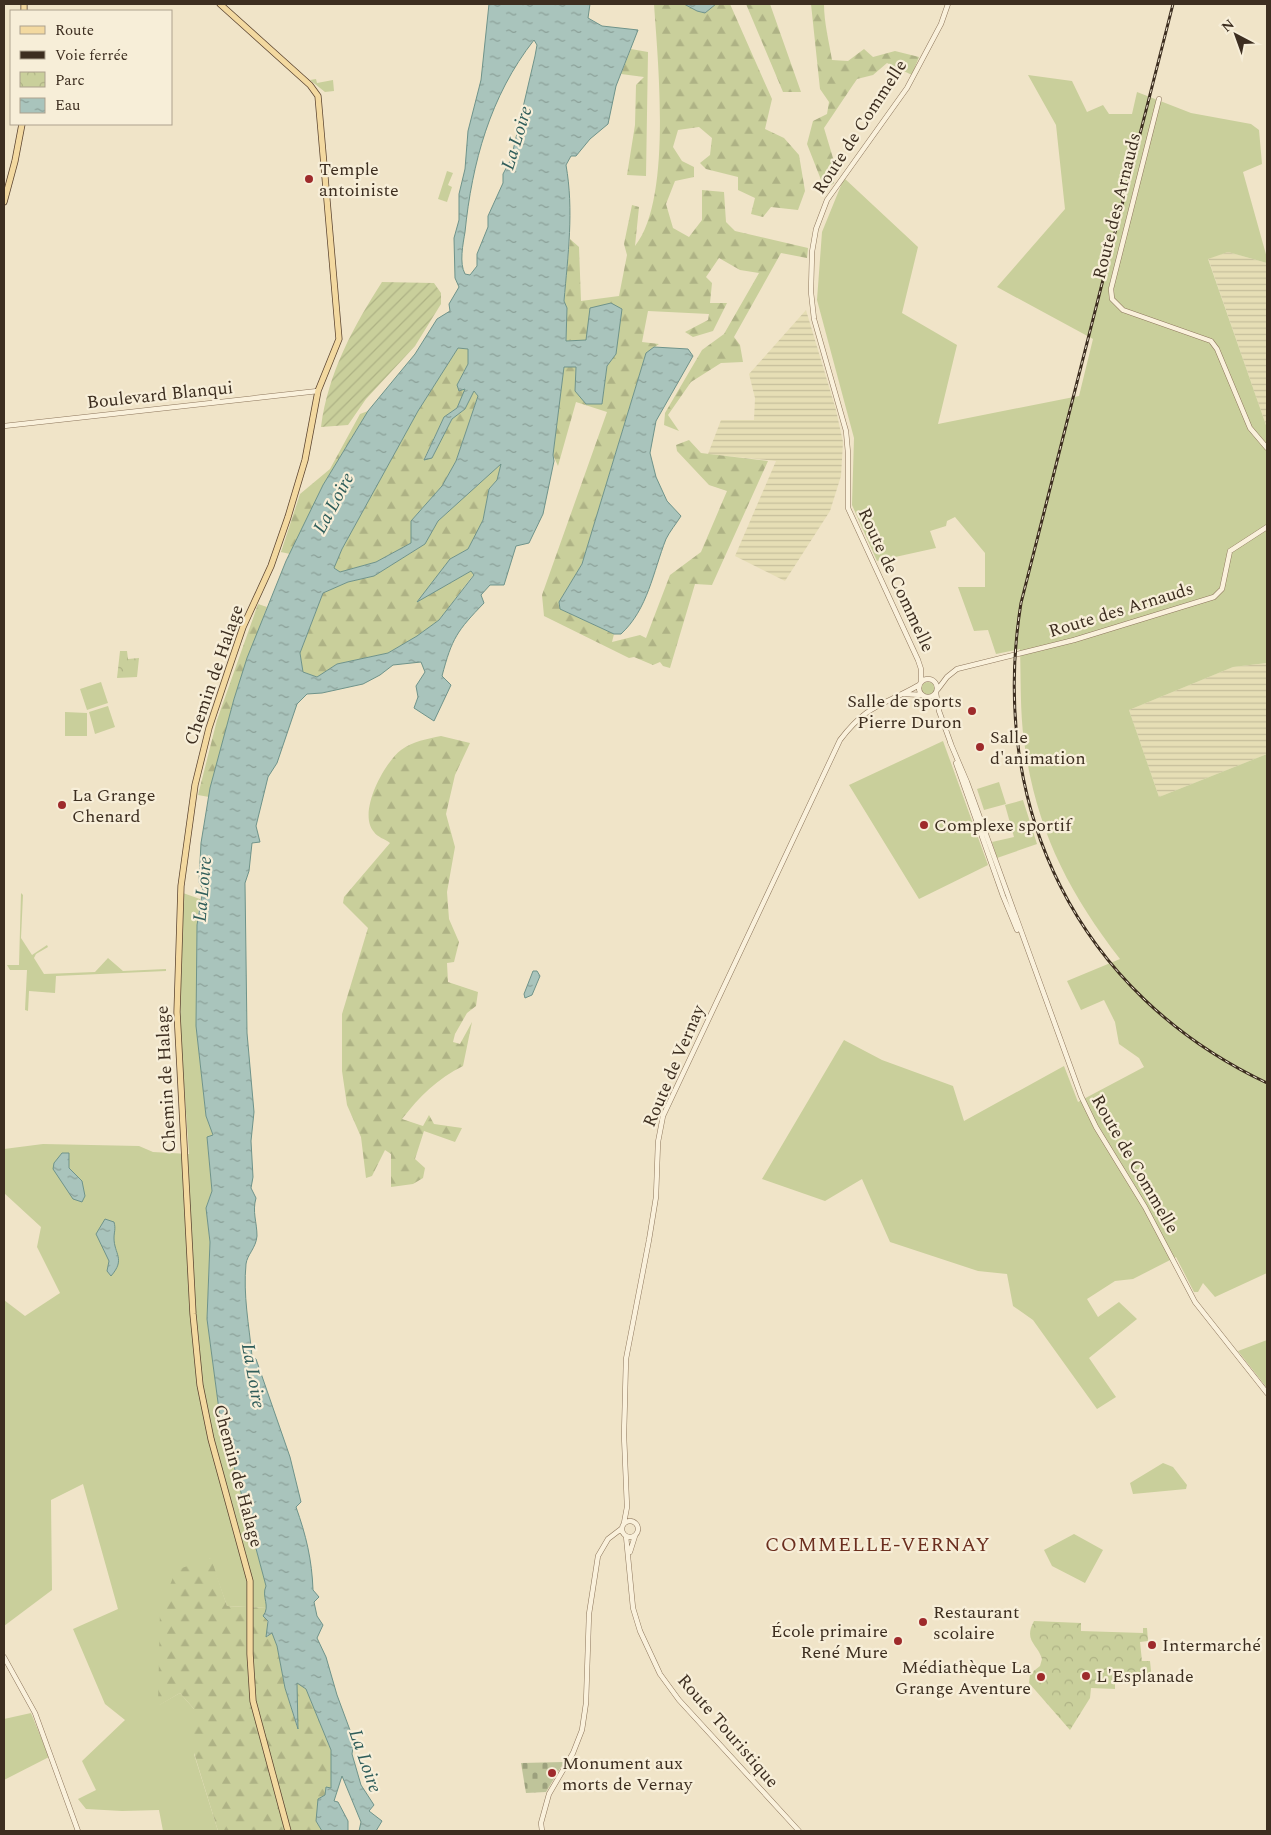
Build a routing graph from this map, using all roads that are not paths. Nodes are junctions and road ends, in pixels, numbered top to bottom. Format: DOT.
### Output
graph roads {
  1 [pos="220,4"];
  2 [pos="948,4"];
  3 [pos="1159,99"];
  4 [pos="22,125"];
  5 [pos="4,202"];
  6 [pos="318,391"];
  7 [pos="4,426"];
  8 [pos="1267,448"];
  9 [pos="1267,527"];
  10 [pos="921,669"];
  11 [pos="947,677"];
  12 [pos="933,680"];
  13 [pos="920,683"];
  14 [pos="937,691"];
  15 [pos="904,694"];
  16 [pos="922,695"];
  17 [pos="928,698"];
  18 [pos="939,711"];
  19 [pos="1267,1393"];
  20 [pos="627,1507"];
  21 [pos="624,1523"];
  22 [pos="636,1523"];
  23 [pos="622,1529"];
  24 [pos="636,1535"];
  25 [pos="625,1536"];
  26 [pos="608,1539"];
  27 [pos="629,1556"];
  28 [pos="4,1657"];
  29 [pos="78,1831"];
  30 [pos="288,1831"];
  31 [pos="542,1831"];
  32 [pos="799,1831"];
  1 -- 6 [label="main road, Chemin de Halage"];
  2 -- 10 [label="street, Route de Commelle"];
  3 -- 8 [label="street, Route des Arnauds"];
  4 -- 5 [label="main road"];
  6 -- 7 [label="street, Boulevard Blanqui"];
  6 -- 30 [label="main road, Chemin de Halage"];
  9 -- 11 [label="street, Route des Arnauds"];
  10 -- 12 [label="street, Route de Commelle"];
  10 -- 13 [label="street, Route de Commelle"];
  11 -- 12 [label="street, Route des Arnauds"];
  11 -- 14 [label="street, Route des Arnauds"];
  12 -- 13 [label="street, Route des Arnauds"];
  12 -- 14 [label="street, Route de Commelle"];
  13 -- 15 [label="street, Route de Vernay"];
  13 -- 16 [label="street, Route de Commelle"];
  14 -- 17 [label="street"];
  14 -- 18 [label="street, Route de Commelle"];
  15 -- 16 [label="street, Route de Vernay"];
  15 -- 20 [label="street, Route de Vernay"];
  16 -- 17 [label="street"];
  17 -- 18 [label="street, Route de Commelle"];
  18 -- 19 [label="street, Route de Commelle"];
  20 -- 21 [label="street, Route de Vernay"];
  20 -- 22 [label="street, Route de Vernay"];
  21 -- 22 [label="street"];
  21 -- 23 [label="street"];
  22 -- 24 [label="street"];
  23 -- 25 [label="street"];
  23 -- 26 [label="street"];
  24 -- 25 [label="street"];
  24 -- 27 [label="street, Route Touristique"];
  25 -- 26 [label="street"];
  25 -- 27 [label="street, Route Touristique"];
  26 -- 31 [label="street"];
  27 -- 32 [label="street, Route Touristique"];
  28 -- 29 [label="street"];
}
